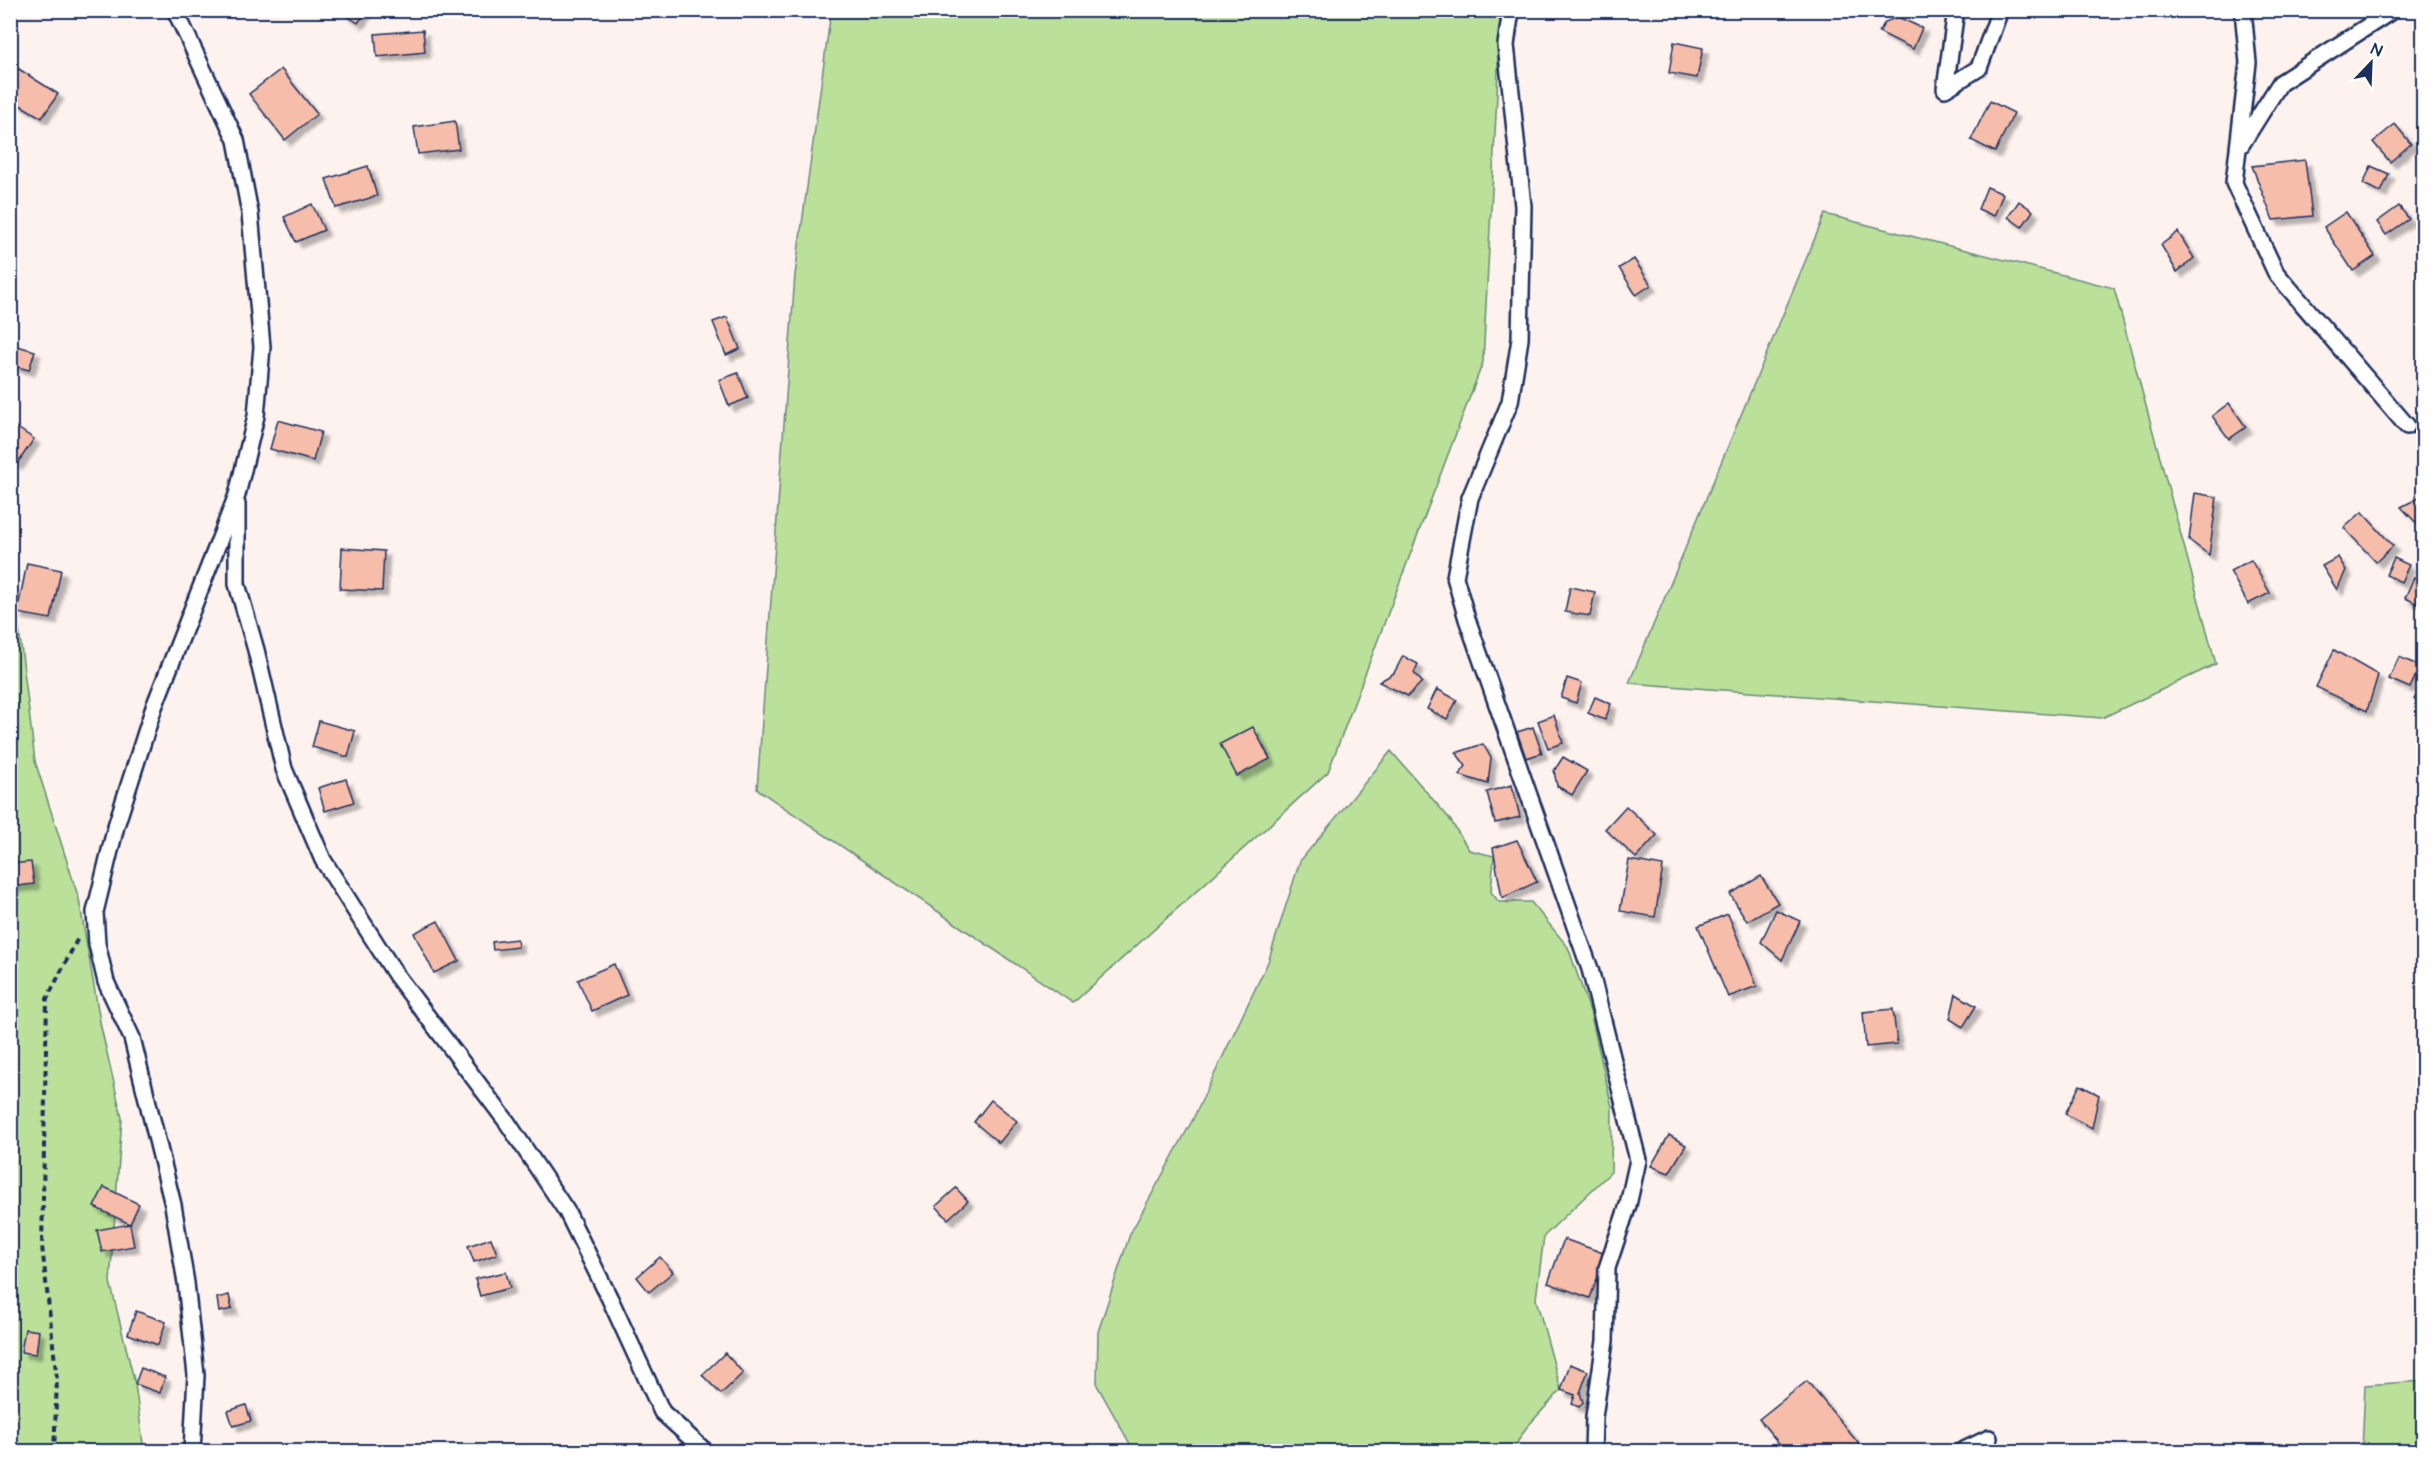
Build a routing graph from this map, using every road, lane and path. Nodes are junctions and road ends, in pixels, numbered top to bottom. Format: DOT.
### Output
graph roads {
  1 [pos="175,10"];
  2 [pos="1511,10"];
  3 [pos="1956,10"];
  4 [pos="2000,10"];
  5 [pos="2243,10"];
  6 [pos="2393,10"];
  7 [pos="2238,150"];
  8 [pos="2408,426"];
  9 [pos="237,495"];
  10 [pos="84,926"];
  11 [pos="1989,1438"];
  12 [pos="54,1452"];
  13 [pos="192,1452"];
  14 [pos="706,1452"];
  15 [pos="1593,1452"];
  16 [pos="1960,1452"];
  1 -- 9 [label="street"];
  2 -- 15 [label="street"];
  3 -- 4 [label="street"];
  5 -- 7 [label="street"];
  6 -- 7 [label="street"];
  7 -- 8 [label="street"];
  9 -- 13 [label="street"];
  9 -- 14 [label="street"];
  10 -- 12 [label="path"];
  11 -- 16 [label="street"];
}
